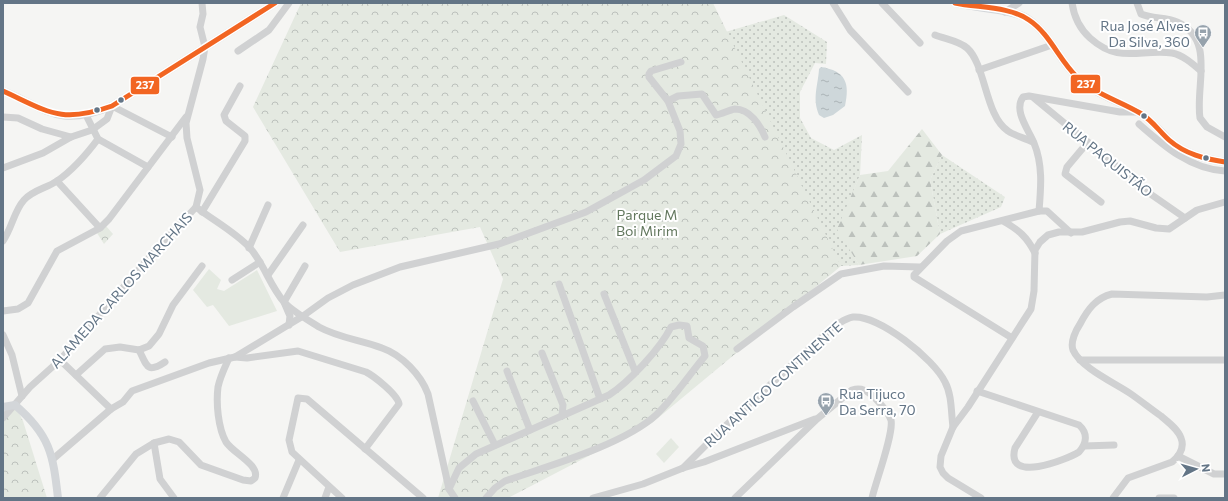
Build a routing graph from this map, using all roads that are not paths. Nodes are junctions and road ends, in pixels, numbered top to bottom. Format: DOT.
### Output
graph roads {
  1 [pos="202,3"];
  2 [pos="275,3"];
  3 [pos="289,3"];
  4 [pos="833,3"];
  5 [pos="882,3"];
  6 [pos="955,3"];
  7 [pos="1020,3"];
  8 [pos="1072,3"];
  9 [pos="1137,3"];
  10 [pos="1005,12"];
  11 [pos="935,35"];
  12 [pos="920,43"];
  13 [pos="1052,45"];
  14 [pos="205,47"];
  15 [pos="238,51"];
  16 [pos="681,62"];
  17 [pos="979,70"];
  18 [pos="1201,71"];
  19 [pos="240,86"];
  20 [pos="3,91"];
  21 [pos="908,92"];
  22 [pos="1033,96"];
  23 [pos="668,101"];
  24 [pos="112,106"];
  25 [pos="1139,112"];
  26 [pos="86,115"];
  27 [pos="187,115"];
  28 [pos="3,117"];
  29 [pos="1139,124"];
  30 [pos="92,130"];
  31 [pos="765,136"];
  32 [pos="72,137"];
  33 [pos="172,137"];
  34 [pos="1225,137"];
  35 [pos="98,139"];
  36 [pos="1165,140"];
  37 [pos="1034,142"];
  38 [pos="1088,142"];
  39 [pos="1225,162"];
  40 [pos="148,167"];
  41 [pos="3,168"];
  42 [pos="1225,171"];
  43 [pos="57,181"];
  44 [pos="1101,202"];
  45 [pos="1225,202"];
  46 [pos="268,205"];
  47 [pos="199,210"];
  48 [pos="1039,211"];
  49 [pos="1185,218"];
  50 [pos="1003,221"];
  51 [pos="303,225"];
  52 [pos="100,228"];
  53 [pos="1070,233"];
  54 [pos="3,241"];
  55 [pos="249,248"];
  56 [pos="1035,254"];
  57 [pos="260,262"];
  58 [pos="202,266"];
  59 [pos="305,266"];
  60 [pos="917,270"];
  61 [pos="268,275"];
  62 [pos="232,280"];
  63 [pos="559,284"];
  64 [pos="604,294"];
  65 [pos="1225,294"];
  66 [pos="284,302"];
  67 [pos="3,311"];
  68 [pos="303,316"];
  69 [pos="289,325"];
  70 [pos="3,335"];
  71 [pos="1012,338"];
  72 [pos="737,349"];
  73 [pos="139,350"];
  74 [pos="542,353"];
  75 [pos="232,357"];
  76 [pos="60,360"];
  77 [pos="1080,360"];
  78 [pos="1225,360"];
  79 [pos="165,362"];
  80 [pos="507,371"];
  81 [pos="635,371"];
  82 [pos="76,375"];
  83 [pos="977,391"];
  84 [pos="22,396"];
  85 [pos="600,399"];
  86 [pos="473,401"];
  87 [pos="15,405"];
  88 [pos="3,407"];
  89 [pos="968,407"];
  90 [pos="951,408"];
  91 [pos="111,409"];
  92 [pos="1038,412"];
  93 [pos="562,416"];
  94 [pos="3,418"];
  95 [pos="817,419"];
  96 [pos="953,427"];
  97 [pos="530,430"];
  98 [pos="154,443"];
  99 [pos="495,445"];
  100 [pos="1114,445"];
  101 [pos="1084,446"];
  102 [pos="366,449"];
  103 [pos="702,449"];
  104 [pos="1178,456"];
  105 [pos="53,459"];
  106 [pos="299,460"];
  107 [pos="704,462"];
  108 [pos="683,468"];
  109 [pos="1225,474"];
  110 [pos="329,487"];
  111 [pos="450,489"];
  112 [pos="58,498"];
  113 [pos="100,498"];
  114 [pos="174,498"];
  115 [pos="283,498"];
  116 [pos="325,498"];
  117 [pos="342,498"];
  118 [pos="423,498"];
  119 [pos="455,498"];
  120 [pos="486,498"];
  121 [pos="593,498"];
  122 [pos="735,498"];
  123 [pos="872,498"];
  124 [pos="981,498"];
  125 [pos="1113,498"];
  126 [pos="1159,498"];
  127 [pos="1174,498"];
  1 -- 14 [label="street"];
  2 -- 14 [label="main road"];
  3 -- 15 [label="street"];
  4 -- 21 [label="street"];
  5 -- 12 [label="street"];
  6 -- 10 [label="main road"];
  7 -- 10 [label="street"];
  8 -- 18 [label="street"];
  9 -- 18 [label="street"];
  10 -- 13 [label="main road"];
  11 -- 17 [label="street"];
  13 -- 17 [label="street"];
  13 -- 25 [label="main road"];
  14 -- 24 [label="main road"];
  14 -- 27 [label="street, ALAMEDA CARLOS MARCHAIS"];
  16 -- 23 [label="street"];
  17 -- 37 [label="street"];
  18 -- 34 [label="street"];
  19 -- 47 [label="street"];
  20 -- 26 [label="main road"];
  22 -- 25 [label="street"];
  22 -- 37 [label="street"];
  22 -- 38 [label="street, RUA PAQUISTÃO"];
  23 -- 31 [label="street"];
  23 -- 68 [label="street"];
  24 -- 26 [label="main road"];
  24 -- 30 [label="street"];
  24 -- 33 [label="street"];
  25 -- 36 [label="main road"];
  26 -- 30 [label="street"];
  27 -- 33 [label="street"];
  27 -- 47 [label="street, ALAMEDA CARLOS MARCHAIS"];
  28 -- 32 [label="street"];
  29 -- 36 [label="street"];
  30 -- 32 [label="street"];
  30 -- 35 [label="street"];
  32 -- 41 [label="street"];
  33 -- 40 [label="street"];
  35 -- 40 [label="street"];
  35 -- 43 [label="street"];
  36 -- 39 [label="main road"];
  36 -- 42 [label="street"];
  37 -- 48 [label="street"];
  38 -- 44 [label="street"];
  38 -- 49 [label="street, RUA PAQUISTÃO"];
  40 -- 52 [label="street"];
  43 -- 52 [label="street"];
  43 -- 54 [label="street"];
  45 -- 49 [label="street"];
  46 -- 55 [label="street"];
  47 -- 55 [label="street"];
  47 -- 76 [label="street, ALAMEDA CARLOS MARCHAIS"];
  48 -- 50 [label="street"];
  48 -- 53 [label="street"];
  49 -- 53 [label="street"];
  50 -- 56 [label="street"];
  50 -- 60 [label="street"];
  51 -- 61 [label="street"];
  52 -- 67 [label="street"];
  53 -- 56 [label="street"];
  55 -- 57 [label="street"];
  56 -- 71 [label="street"];
  57 -- 61 [label="street"];
  57 -- 62 [label="street"];
  58 -- 73 [label="street"];
  59 -- 66 [label="street"];
  60 -- 71 [label="street"];
  60 -- 72 [label="street"];
  61 -- 66 [label="street"];
  63 -- 85 [label="street"];
  64 -- 81 [label="street"];
  65 -- 77 [label="street"];
  66 -- 68 [label="street"];
  66 -- 69 [label="street"];
  68 -- 69 [label="street"];
  68 -- 111 [label="street"];
  69 -- 75 [label="street"];
  70 -- 84 [label="street"];
  71 -- 83 [label="street"];
  73 -- 79 [label="street"];
  73 -- 82 [label="street"];
  74 -- 93 [label="street"];
  75 -- 91 [label="street"];
  75 -- 98 [label="street"];
  75 -- 102 [label="street"];
  76 -- 82 [label="street"];
  76 -- 84 [label="street, ALAMEDA CARLOS MARCHAIS"];
  77 -- 78 [label="street"];
  77 -- 104 [label="street"];
  80 -- 97 [label="street"];
  81 -- 85 [label="street"];
  81 -- 120 [label="street"];
  82 -- 91 [label="street"];
  83 -- 89 [label="street"];
  83 -- 92 [label="street"];
  84 -- 87 [label="street, ALAMEDA CARLOS MARCHAIS"];
  85 -- 93 [label="street"];
  86 -- 99 [label="street"];
  87 -- 88 [label="main road"];
  87 -- 94 [label="street, ALAMEDA CARLOS MARCHAIS"];
  87 -- 105 [label="main road"];
  89 -- 90 [label="street"];
  89 -- 96 [label="street"];
  90 -- 96 [label="street, RUA ANTIGO CONTINENTE"];
  90 -- 103 [label="street, RUA ANTIGO CONTINENTE"];
  91 -- 105 [label="street"];
  92 -- 101 [label="street"];
  92 -- 101 [label="street"];
  93 -- 97 [label="street"];
  95 -- 107 [label="street"];
  95 -- 122 [label="street"];
  95 -- 123 [label="street"];
  96 -- 124 [label="street"];
  97 -- 99 [label="street"];
  98 -- 113 [label="street"];
  98 -- 114 [label="street"];
  99 -- 111 [label="street"];
  100 -- 101 [label="street"];
  102 -- 106 [label="street"];
  102 -- 118 [label="street"];
  103 -- 107 [label="street"];
  103 -- 108 [label="street, RUA ANTIGO CONTINENTE"];
  104 -- 109 [label="street"];
  104 -- 125 [label="street"];
  105 -- 112 [label="main road"];
  106 -- 110 [label="street"];
  106 -- 115 [label="street"];
  107 -- 108 [label="street"];
  108 -- 121 [label="street"];
  110 -- 116 [label="street"];
  110 -- 117 [label="street"];
  111 -- 119 [label="street"];
  126 -- 127 [label="street"];
}
